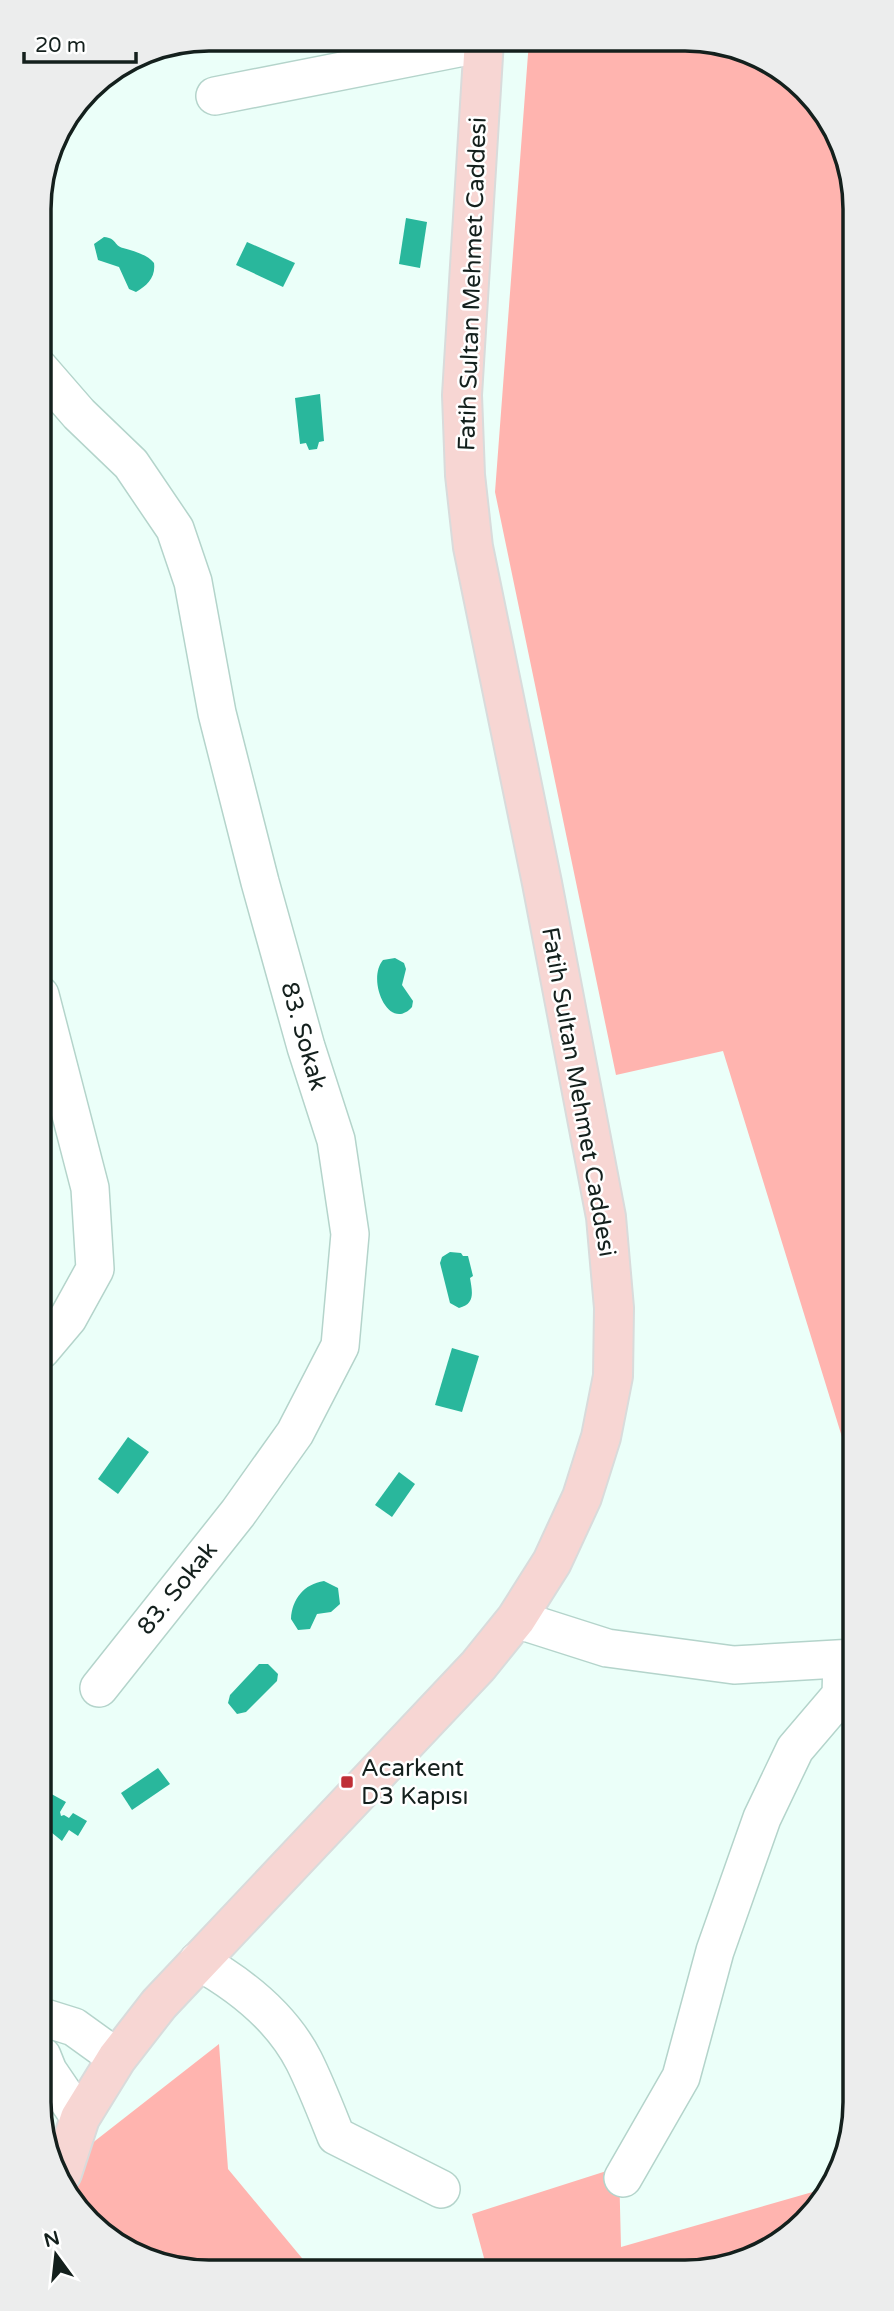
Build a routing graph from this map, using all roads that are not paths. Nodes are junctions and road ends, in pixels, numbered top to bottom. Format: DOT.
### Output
graph roads {
  1 [pos="439,51"];
  2 [pos="483,51"];
  3 [pos="215,96"];
  4 [pos="51,382"];
  5 [pos="51,1037"];
  6 [pos="51,1338"];
  7 [pos="516,1619"];
  8 [pos="843,1659"];
  9 [pos="843,1685"];
  10 [pos="99,1688"];
  11 [pos="198,1961"];
  12 [pos="51,2020"];
  13 [pos="117,2057"];
  14 [pos="51,2076"];
  15 [pos="79,2118"];
  16 [pos="64,2166"];
  17 [pos="623,2178"];
  18 [pos="441,2189"];
  1 -- 3 [label="street"];
  2 -- 7 [label="main road, Fatih Sultan Mehmet Caddesi"];
  4 -- 10 [label="street, 83. Sokak"];
  5 -- 6 [label="street"];
  7 -- 8 [label="street"];
  7 -- 11 [label="main road, Fatih Sultan Mehmet Caddesi"];
  9 -- 17 [label="street"];
  11 -- 13 [label="main road, Fatih Sultan Mehmet Caddesi"];
  11 -- 18 [label="street"];
  12 -- 13 [label="street"];
  13 -- 15 [label="main road, Fatih Sultan Mehmet Caddesi"];
  14 -- 15 [label="street"];
  15 -- 16 [label="main road, Fatih Sultan Mehmet Caddesi"];
}
